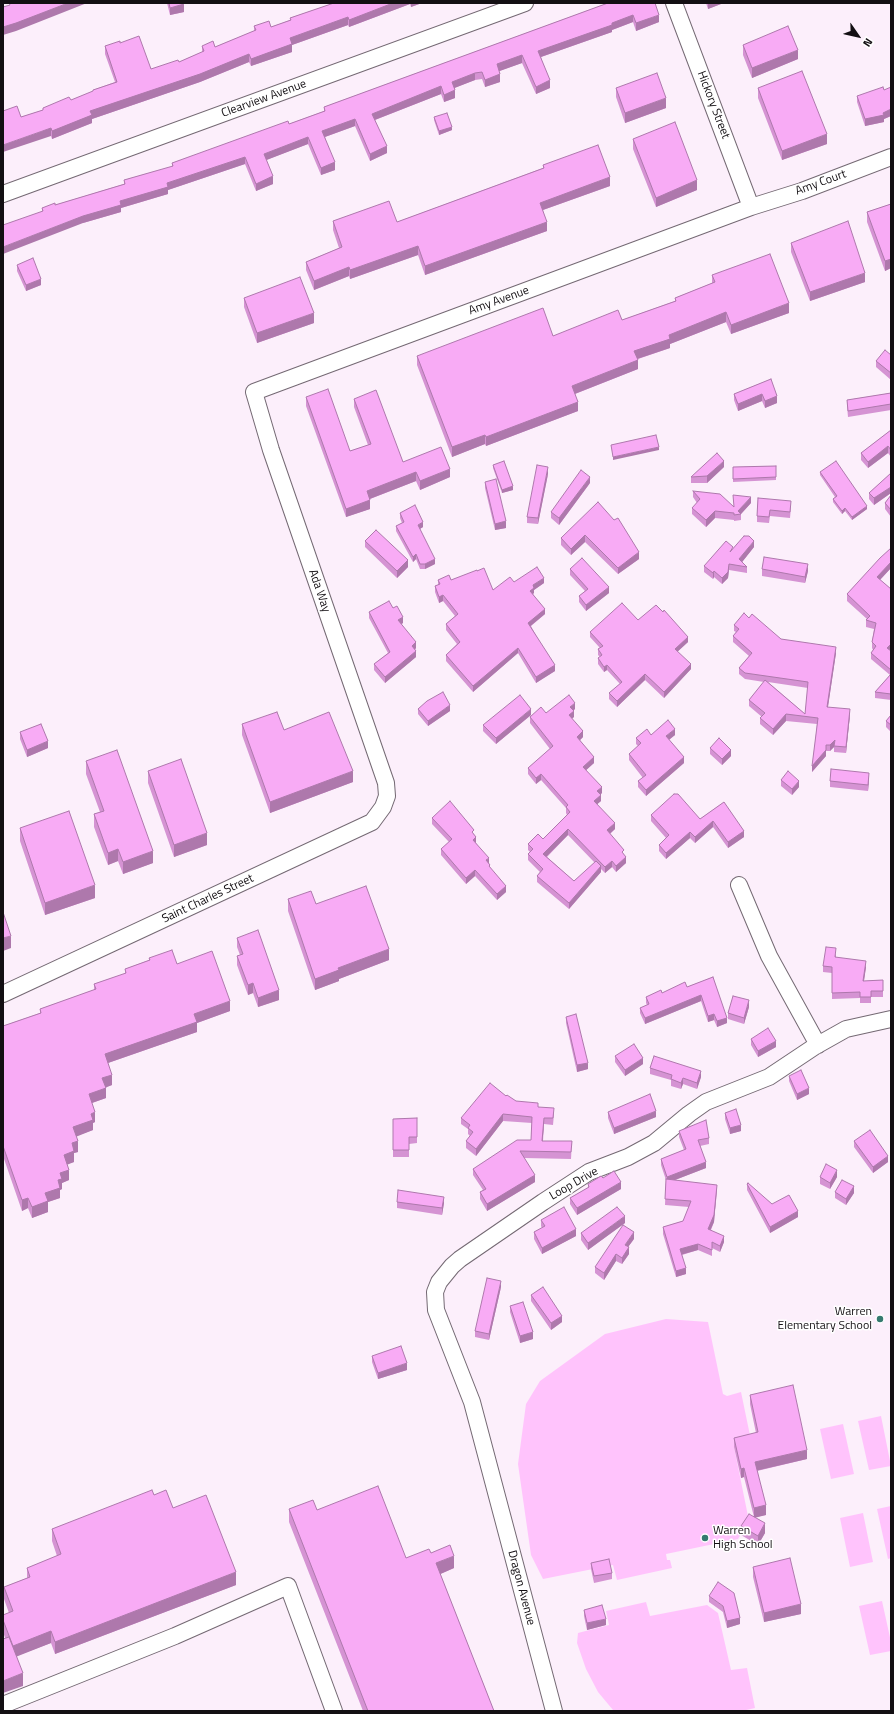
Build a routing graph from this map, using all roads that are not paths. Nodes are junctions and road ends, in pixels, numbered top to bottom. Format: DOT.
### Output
graph roads {
  1 [pos="525,3"];
  2 [pos="674,3"];
  3 [pos="891,157"];
  4 [pos="3,194"];
  5 [pos="751,206"];
  6 [pos="255,398"];
  7 [pos="386,783"];
  8 [pos="739,885"];
  9 [pos="3,994"];
  10 [pos="891,1019"];
  11 [pos="818,1045"];
  12 [pos="488,1466"];
  13 [pos="3,1705"];
  14 [pos="334,1711"];
  15 [pos="554,1711"];
  1 -- 4 [label="street, Clearview Avenue"];
  2 -- 5 [label="street, Hickory Street"];
  3 -- 5 [label="street, Amy Court"];
  5 -- 6 [label="street, Amy Avenue"];
  6 -- 7 [label="street, Ada Way"];
  7 -- 9 [label="street, Saint Charles Street"];
  8 -- 11 [label="street"];
  10 -- 11 [label="street, Loop Drive"];
  11 -- 12 [label="street, Loop Drive"];
  12 -- 15 [label="street, Dragon Avenue"];
  13 -- 14 [label="street"];
}
